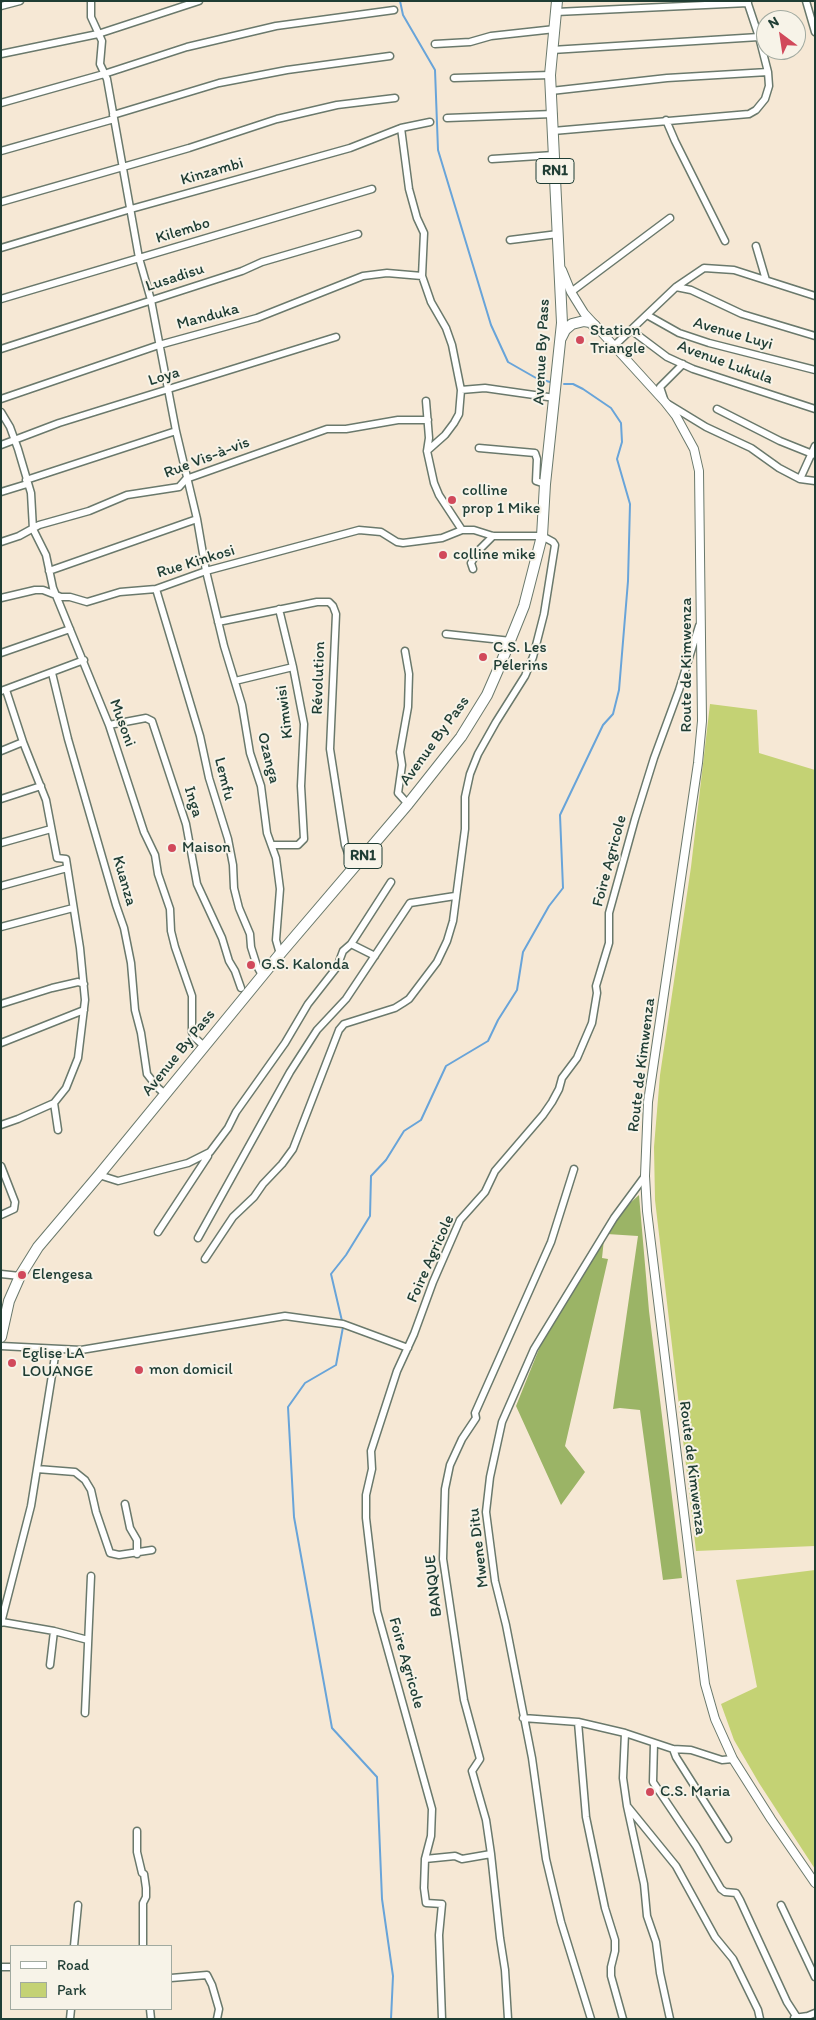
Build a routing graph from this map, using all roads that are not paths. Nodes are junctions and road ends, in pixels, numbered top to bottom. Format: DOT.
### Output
graph roads {
  1 [pos="20,1"];
  2 [pos="91,1"];
  3 [pos="200,1"];
  4 [pos="806,1"];
  5 [pos="810,1"];
  6 [pos="748,2"];
  7 [pos="1,6"];
  8 [pos="556,6"];
  9 [pos="394,10"];
  10 [pos="808,10"];
  11 [pos="756,27"];
  12 [pos="554,29"];
  13 [pos="815,32"];
  14 [pos="98,34"];
  15 [pos="756,37"];
  16 [pos="436,44"];
  17 [pos="552,50"];
  18 [pos="1,54"];
  19 [pos="390,56"];
  20 [pos="765,60"];
  21 [pos="768,72"];
  22 [pos="104,74"];
  23 [pos="550,75"];
  24 [pos="454,78"];
  25 [pos="551,91"];
  26 [pos="395,98"];
  27 [pos="1,103"];
  28 [pos="552,114"];
  29 [pos="113,117"];
  30 [pos="447,118"];
  31 [pos="666,120"];
  32 [pos="430,122"];
  33 [pos="401,128"];
  34 [pos="553,131"];
  35 [pos="1,150"];
  36 [pos="554,155"];
  37 [pos="492,159"];
  38 [pos="123,168"];
  39 [pos="372,189"];
  40 [pos="1,202"];
  41 [pos="131,209"];
  42 [pos="670,218"];
  43 [pos="358,234"];
  44 [pos="558,234"];
  45 [pos="510,240"];
  46 [pos="725,241"];
  47 [pos="756,246"];
  48 [pos="1,248"];
  49 [pos="139,258"];
  50 [pos="560,266"];
  51 [pos="422,276"];
  52 [pos="766,280"];
  53 [pos="676,287"];
  54 [pos="571,292"];
  55 [pos="815,296"];
  56 [pos="1,299"];
  57 [pos="151,300"];
  58 [pos="647,315"];
  59 [pos="595,326"];
  60 [pos="631,330"];
  61 [pos="815,336"];
  62 [pos="336,337"];
  63 [pos="560,341"];
  64 [pos="159,345"];
  65 [pos="614,346"];
  66 [pos="1,349"];
  67 [pos="683,364"];
  68 [pos="815,370"];
  69 [pos="169,390"];
  70 [pos="461,390"];
  71 [pos="555,398"];
  72 [pos="1,399"];
  73 [pos="426,401"];
  74 [pos="666,402"];
  75 [pos="717,409"];
  76 [pos="815,409"];
  77 [pos="1,412"];
  78 [pos="428,420"];
  79 [pos="176,431"];
  80 [pos="15,440"];
  81 [pos="1,445"];
  82 [pos="815,446"];
  83 [pos="479,448"];
  84 [pos="427,451"];
  85 [pos="813,454"];
  86 [pos="186,479"];
  87 [pos="800,479"];
  88 [pos="815,481"];
  89 [pos="27,482"];
  90 [pos="545,484"];
  91 [pos="1,492"];
  92 [pos="197,519"];
  93 [pos="33,529"];
  94 [pos="462,530"];
  95 [pos="493,536"];
  96 [pos="542,536"];
  97 [pos="1,542"];
  98 [pos="473,569"];
  99 [pos="49,571"];
  100 [pos="206,571"];
  101 [pos="156,589"];
  102 [pos="55,594"];
  103 [pos="1,598"];
  104 [pos="280,610"];
  105 [pos="701,618"];
  106 [pos="218,622"];
  107 [pos="70,629"];
  108 [pos="446,634"];
  109 [pos="510,640"];
  110 [pos="406,651"];
  111 [pos="1,653"];
  112 [pos="84,660"];
  113 [pos="293,666"];
  114 [pos="52,673"];
  115 [pos="235,681"];
  116 [pos="4,691"];
  117 [pos="109,725"];
  118 [pos="23,742"];
  119 [pos="1,751"];
  120 [pos="41,786"];
  121 [pos="1,799"];
  122 [pos="408,804"];
  123 [pos="51,829"];
  124 [pos="1,843"];
  125 [pos="272,845"];
  126 [pos="353,867"];
  127 [pos="67,868"];
  128 [pos="391,882"];
  129 [pos="1,886"];
  130 [pos="455,896"];
  131 [pos="73,908"];
  132 [pos="1,927"];
  133 [pos="351,944"];
  134 [pos="280,954"];
  135 [pos="375,956"];
  136 [pos="262,975"];
  137 [pos="84,984"];
  138 [pos="241,988"];
  139 [pos="1,1004"];
  140 [pos="84,1010"];
  141 [pos="1,1043"];
  142 [pos="204,1046"];
  143 [pos="165,1094"];
  144 [pos="54,1103"];
  145 [pos="1,1125"];
  146 [pos="58,1130"];
  147 [pos="210,1152"];
  148 [pos="1,1166"];
  149 [pos="574,1169"];
  150 [pos="99,1175"];
  151 [pos="645,1176"];
  152 [pos="1,1215"];
  153 [pos="158,1232"];
  154 [pos="198,1238"];
  155 [pos="205,1259"];
  156 [pos="1,1274"];
  157 [pos="20,1276"];
  158 [pos="1,1337"];
  159 [pos="1,1346"];
  160 [pos="408,1348"];
  161 [pos="56,1350"];
  162 [pos="37,1469"];
  163 [pos="125,1504"];
  164 [pos="152,1550"];
  165 [pos="138,1554"];
  166 [pos="91,1576"];
  167 [pos="2,1622"];
  168 [pos="54,1631"];
  169 [pos="88,1640"];
  170 [pos="50,1665"];
  171 [pos="85,1713"];
  172 [pos="523,1718"];
  173 [pos="578,1722"];
  174 [pos="625,1733"];
  175 [pos="654,1743"];
  176 [pos="673,1749"];
  177 [pos="733,1759"];
  178 [pos="627,1806"];
  179 [pos="137,1831"];
  180 [pos="728,1839"];
  181 [pos="491,1854"];
  182 [pos="425,1858"];
  183 [pos="815,1883"];
  184 [pos="78,1905"];
  185 [pos="781,1906"];
  186 [pos="74,1945"];
  187 [pos="143,1945"];
  188 [pos="815,1977"];
  189 [pos="172,1978"];
  190 [pos="815,2013"];
  191 [pos="796,2018"];
  192 [pos="217,2019"];
  193 [pos="442,2019"];
  194 [pos="508,2019"];
  195 [pos="592,2019"];
  196 [pos="623,2019"];
  197 [pos="670,2019"];
  198 [pos="760,2019"];
  1 -- 7 [label="street"];
  2 -- 14 [label="street, Ozanga"];
  3 -- 14 [label="street"];
  4 -- 10 [label="street"];
  5 -- 10 [label="street"];
  6 -- 8 [label="street"];
  6 -- 11 [label="street"];
  8 -- 12 [label="highway, Avenue By Pass / RN1"];
  9 -- 22 [label="street"];
  10 -- 13 [label="street"];
  12 -- 16 [label="street"];
  12 -- 17 [label="highway, Avenue By Pass / RN1"];
  14 -- 18 [label="street"];
  14 -- 22 [label="street, Ozanga"];
  15 -- 17 [label="street"];
  17 -- 23 [label="highway, Avenue By Pass / RN1"];
  19 -- 29 [label="street"];
  20 -- 21 [label="street"];
  21 -- 25 [label="street"];
  21 -- 31 [label="street"];
  22 -- 27 [label="street"];
  22 -- 29 [label="street, Ozanga"];
  23 -- 24 [label="street"];
  23 -- 25 [label="highway, Avenue By Pass / RN1"];
  25 -- 28 [label="highway, Avenue By Pass / RN1"];
  26 -- 38 [label="street"];
  28 -- 30 [label="street"];
  28 -- 34 [label="highway, Avenue By Pass / RN1"];
  29 -- 35 [label="street"];
  29 -- 38 [label="street, Ozanga"];
  31 -- 34 [label="street"];
  31 -- 46 [label="street"];
  32 -- 33 [label="street, Kinzambi"];
  33 -- 41 [label="street, Kinzambi"];
  33 -- 51 [label="street"];
  34 -- 36 [label="highway, Avenue By Pass / RN1"];
  36 -- 37 [label="street"];
  36 -- 44 [label="highway, Avenue By Pass / RN1"];
  38 -- 40 [label="street"];
  38 -- 41 [label="street, Ozanga"];
  39 -- 49 [label="street, Kilembo"];
  41 -- 48 [label="street, Kinzambi"];
  41 -- 49 [label="street, Ozanga"];
  42 -- 54 [label="street"];
  43 -- 57 [label="street, Lusadisu"];
  44 -- 45 [label="street"];
  44 -- 50 [label="highway, Avenue By Pass / RN1"];
  47 -- 52 [label="street"];
  49 -- 56 [label="street, Kilembo"];
  49 -- 57 [label="street, Ozanga"];
  50 -- 54 [label="street, Route de Kimwenza"];
  50 -- 63 [label="highway, Avenue By Pass / RN1"];
  51 -- 64 [label="street, Manduka"];
  51 -- 70 [label="street"];
  52 -- 53 [label="street"];
  52 -- 55 [label="street"];
  53 -- 58 [label="street"];
  53 -- 61 [label="street"];
  54 -- 59 [label="street, Route de Kimwenza"];
  57 -- 64 [label="street, Ozanga"];
  57 -- 66 [label="street, Lusadisu"];
  58 -- 60 [label="street"];
  58 -- 68 [label="street, Avenue Luyi"];
  59 -- 63 [label="highway"];
  59 -- 65 [label="street, Route de Kimwenza"];
  60 -- 65 [label="street"];
  60 -- 67 [label="street, Avenue Lukula"];
  62 -- 69 [label="street, Loya"];
  63 -- 71 [label="highway, Avenue By Pass / RN1"];
  64 -- 69 [label="street, Ozanga"];
  64 -- 72 [label="street, Manduka"];
  65 -- 74 [label="street, Route de Kimwenza"];
  67 -- 74 [label="street"];
  67 -- 76 [label="street, Avenue Lukula"];
  69 -- 79 [label="street, Ozanga"];
  69 -- 80 [label="street, Loya"];
  70 -- 71 [label="street"];
  70 -- 84 [label="street"];
  71 -- 90 [label="highway, Avenue By Pass / RN1"];
  73 -- 78 [label="street"];
  74 -- 87 [label="street"];
  74 -- 105 [label="street, Route de Kimwenza"];
  75 -- 85 [label="street"];
  77 -- 80 [label="street, Musoni"];
  78 -- 84 [label="street"];
  78 -- 86 [label="street, Rue Vis-à-vis"];
  79 -- 86 [label="street, Ozanga"];
  79 -- 89 [label="street"];
  80 -- 81 [label="street, Loya"];
  80 -- 89 [label="street, Musoni"];
  82 -- 85 [label="street"];
  83 -- 90 [label="street"];
  84 -- 94 [label="street"];
  85 -- 87 [label="street"];
  86 -- 92 [label="street, Ozanga"];
  86 -- 93 [label="street, Rue Vis-à-vis"];
  87 -- 88 [label="street"];
  89 -- 91 [label="street"];
  89 -- 93 [label="street, Musoni"];
  90 -- 96 [label="highway, Avenue By Pass / RN1"];
  92 -- 99 [label="street"];
  92 -- 100 [label="street, Ozanga"];
  93 -- 97 [label="street, Rue Vis-à-vis"];
  93 -- 99 [label="street, Musoni"];
  94 -- 95 [label="street"];
  94 -- 100 [label="street, Rue Kinkosi"];
  95 -- 96 [label="street"];
  95 -- 98 [label="street"];
  96 -- 109 [label="highway, Avenue By Pass / RN1"];
  96 -- 130 [label="street"];
  99 -- 102 [label="street, Musoni"];
  100 -- 101 [label="street, Rue Kinkosi"];
  100 -- 106 [label="street, Ozanga"];
  101 -- 102 [label="street, Rue Kinkosi"];
  101 -- 136 [label="street, Lemfu"];
  102 -- 103 [label="street, Rue Kinkosi"];
  102 -- 107 [label="street, Musoni"];
  104 -- 106 [label="street, Révolution"];
  104 -- 113 [label="street, Kimwisi"];
  104 -- 126 [label="street, Révolution"];
  105 -- 151 [label="street, Route de Kimwenza"];
  105 -- 160 [label="street, Foire Agricole"];
  106 -- 115 [label="street, Ozanga"];
  107 -- 111 [label="street"];
  107 -- 112 [label="street, Musoni"];
  108 -- 109 [label="street"];
  109 -- 122 [label="highway, Avenue By Pass / RN1"];
  110 -- 122 [label="street"];
  112 -- 114 [label="street"];
  112 -- 117 [label="street, Musoni"];
  113 -- 115 [label="street"];
  113 -- 125 [label="street, Kimwisi"];
  114 -- 116 [label="street"];
  114 -- 143 [label="street, Kuanza"];
  115 -- 125 [label="street, Ozanga"];
  116 -- 118 [label="street"];
  117 -- 138 [label="street, Inga"];
  117 -- 142 [label="street, Musoni"];
  118 -- 119 [label="street"];
  118 -- 120 [label="street"];
  120 -- 121 [label="street"];
  120 -- 123 [label="street"];
  122 -- 126 [label="highway, Avenue By Pass / RN1"];
  123 -- 124 [label="street"];
  123 -- 127 [label="street"];
  125 -- 134 [label="street, Ozanga"];
  126 -- 134 [label="highway, Avenue By Pass / RN1"];
  127 -- 129 [label="street"];
  127 -- 131 [label="street"];
  128 -- 133 [label="street"];
  130 -- 135 [label="street"];
  130 -- 155 [label="street"];
  131 -- 132 [label="street"];
  131 -- 137 [label="street"];
  133 -- 135 [label="street"];
  133 -- 147 [label="street"];
  134 -- 136 [label="highway, Avenue By Pass / RN1"];
  135 -- 154 [label="street"];
  136 -- 142 [label="highway, Avenue By Pass / RN1"];
  137 -- 139 [label="street"];
  137 -- 140 [label="street"];
  140 -- 141 [label="street"];
  140 -- 144 [label="street"];
  142 -- 143 [label="highway, Avenue By Pass / RN1"];
  143 -- 150 [label="highway, Avenue By Pass / RN1"];
  144 -- 145 [label="street"];
  144 -- 146 [label="street"];
  147 -- 150 [label="street"];
  147 -- 153 [label="street"];
  148 -- 152 [label="street"];
  149 -- 181 [label="street, BANQUE"];
  150 -- 157 [label="highway, Avenue By Pass / RN1"];
  151 -- 172 [label="street, Mwene Ditu"];
  151 -- 177 [label="street, Route de Kimwenza"];
  156 -- 157 [label="street"];
  157 -- 158 [label="highway, Avenue By Pass / RN1"];
  159 -- 161 [label="street"];
  160 -- 161 [label="street"];
  160 -- 182 [label="street, Foire Agricole"];
  161 -- 162 [label="street"];
  162 -- 165 [label="street"];
  162 -- 167 [label="street"];
  163 -- 165 [label="street"];
  164 -- 165 [label="street"];
  166 -- 169 [label="street"];
  167 -- 168 [label="street"];
  168 -- 169 [label="street"];
  168 -- 170 [label="street"];
  169 -- 171 [label="street"];
  172 -- 173 [label="street"];
  172 -- 195 [label="street, Mwene Ditu"];
  173 -- 174 [label="street"];
  173 -- 196 [label="street"];
  174 -- 175 [label="street"];
  174 -- 178 [label="street"];
  175 -- 176 [label="street"];
  175 -- 191 [label="street"];
  176 -- 177 [label="street"];
  176 -- 180 [label="street"];
  177 -- 183 [label="street, Route de Kimwenza"];
  178 -- 197 [label="street"];
  178 -- 198 [label="street"];
  179 -- 187 [label="street"];
  181 -- 182 [label="street"];
  181 -- 194 [label="street, BANQUE"];
  182 -- 193 [label="street, Foire Agricole"];
  184 -- 186 [label="street"];
  185 -- 188 [label="street"];
  189 -- 192 [label="street"];
  190 -- 191 [label="street"];
}
